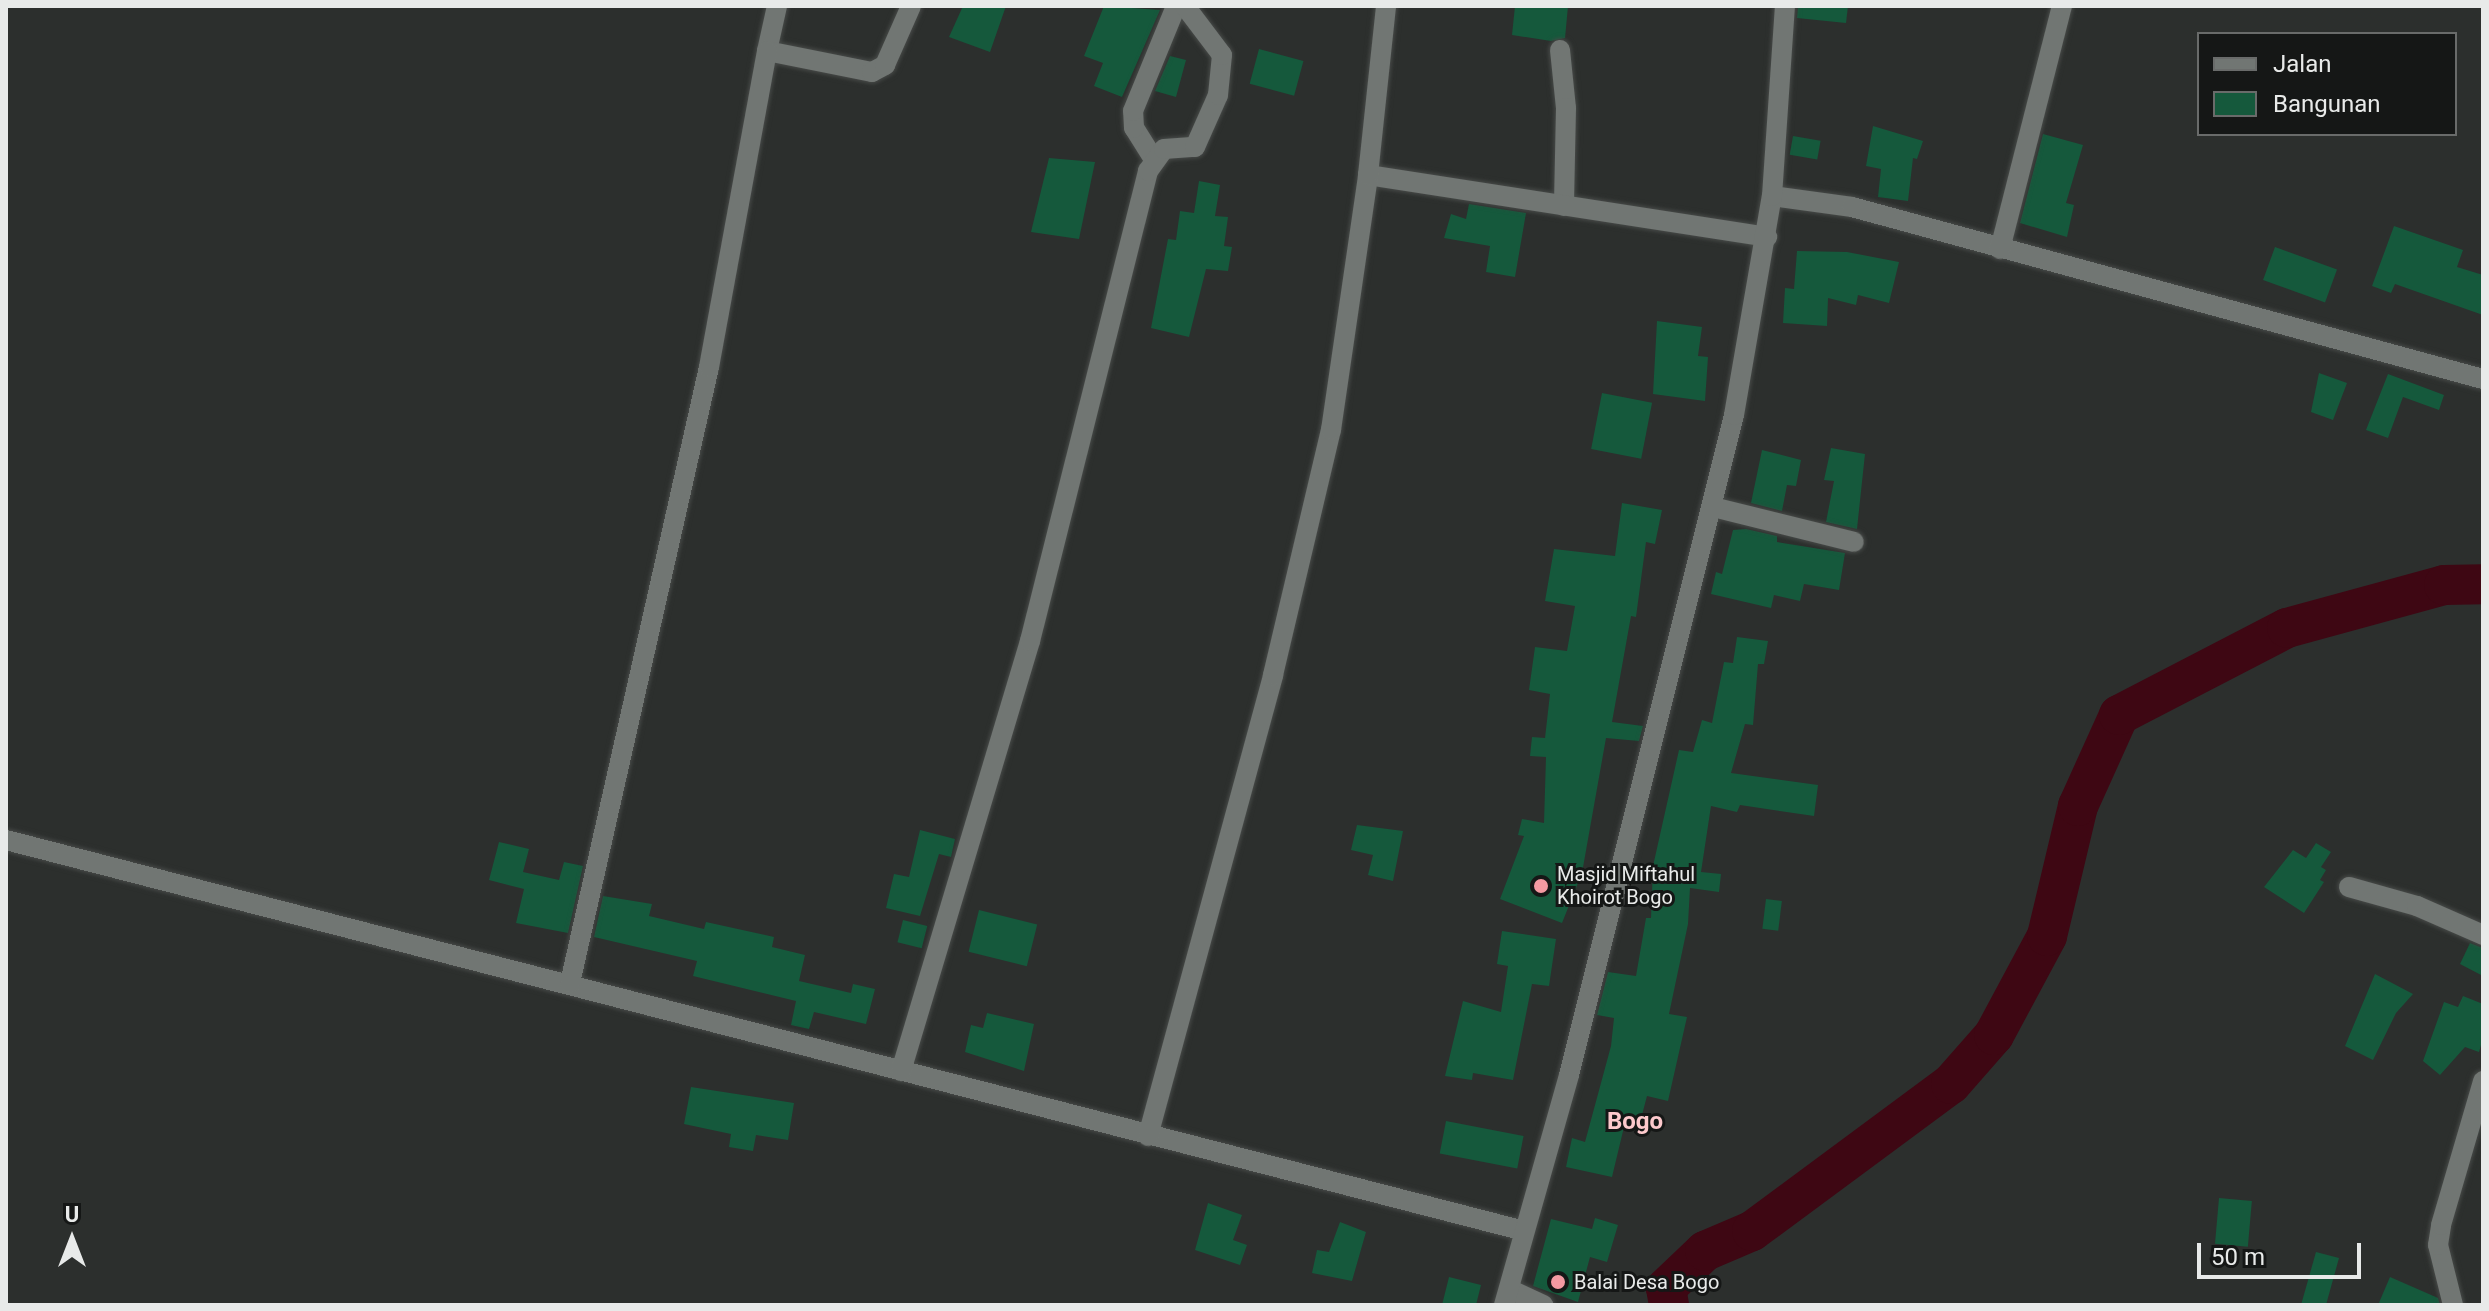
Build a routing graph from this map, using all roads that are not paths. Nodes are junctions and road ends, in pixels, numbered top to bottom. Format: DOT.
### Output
graph roads {
  1 [pos="777,6"];
  2 [pos="911,6"];
  3 [pos="1176,6"];
  4 [pos="1185,6"];
  5 [pos="1386,6"];
  6 [pos="1785,6"];
  7 [pos="2062,6"];
  8 [pos="1560,50"];
  9 [pos="767,51"];
  10 [pos="1153,158"];
  11 [pos="1368,175"];
  12 [pos="1772,196"];
  13 [pos="1564,206"];
  14 [pos="1767,237"];
  15 [pos="2000,249"];
  16 [pos="2483,379"];
  17 [pos="1713,507"];
  18 [pos="1854,542"];
  19 [pos="6,840"];
  20 [pos="2349,887"];
  21 [pos="2483,935"];
  22 [pos="570,983"];
  23 [pos="901,1071"];
  24 [pos="2483,1081"];
  25 [pos="1148,1136"];
  26 [pos="1524,1231"];
  27 [pos="1506,1297"];
  28 [pos="1544,1305"];
  29 [pos="2453,1305"];
  1 -- 9 [label="street"];
  2 -- 9 [label="street"];
  3 -- 10 [label="street"];
  4 -- 10 [label="street"];
  5 -- 11 [label="street"];
  6 -- 12 [label="street"];
  7 -- 15 [label="street"];
  8 -- 13 [label="street"];
  9 -- 22 [label="street"];
  10 -- 23 [label="street"];
  11 -- 13 [label="street"];
  11 -- 25 [label="street"];
  12 -- 14 [label="street"];
  12 -- 15 [label="street"];
  13 -- 14 [label="street"];
  14 -- 17 [label="street"];
  15 -- 16 [label="street"];
  17 -- 18 [label="street"];
  17 -- 26 [label="street"];
  19 -- 22 [label="street"];
  20 -- 21 [label="street"];
  22 -- 23 [label="street"];
  23 -- 25 [label="street"];
  24 -- 29 [label="street"];
  25 -- 26 [label="street"];
  26 -- 27 [label="street"];
  27 -- 28 [label="street"];
}
